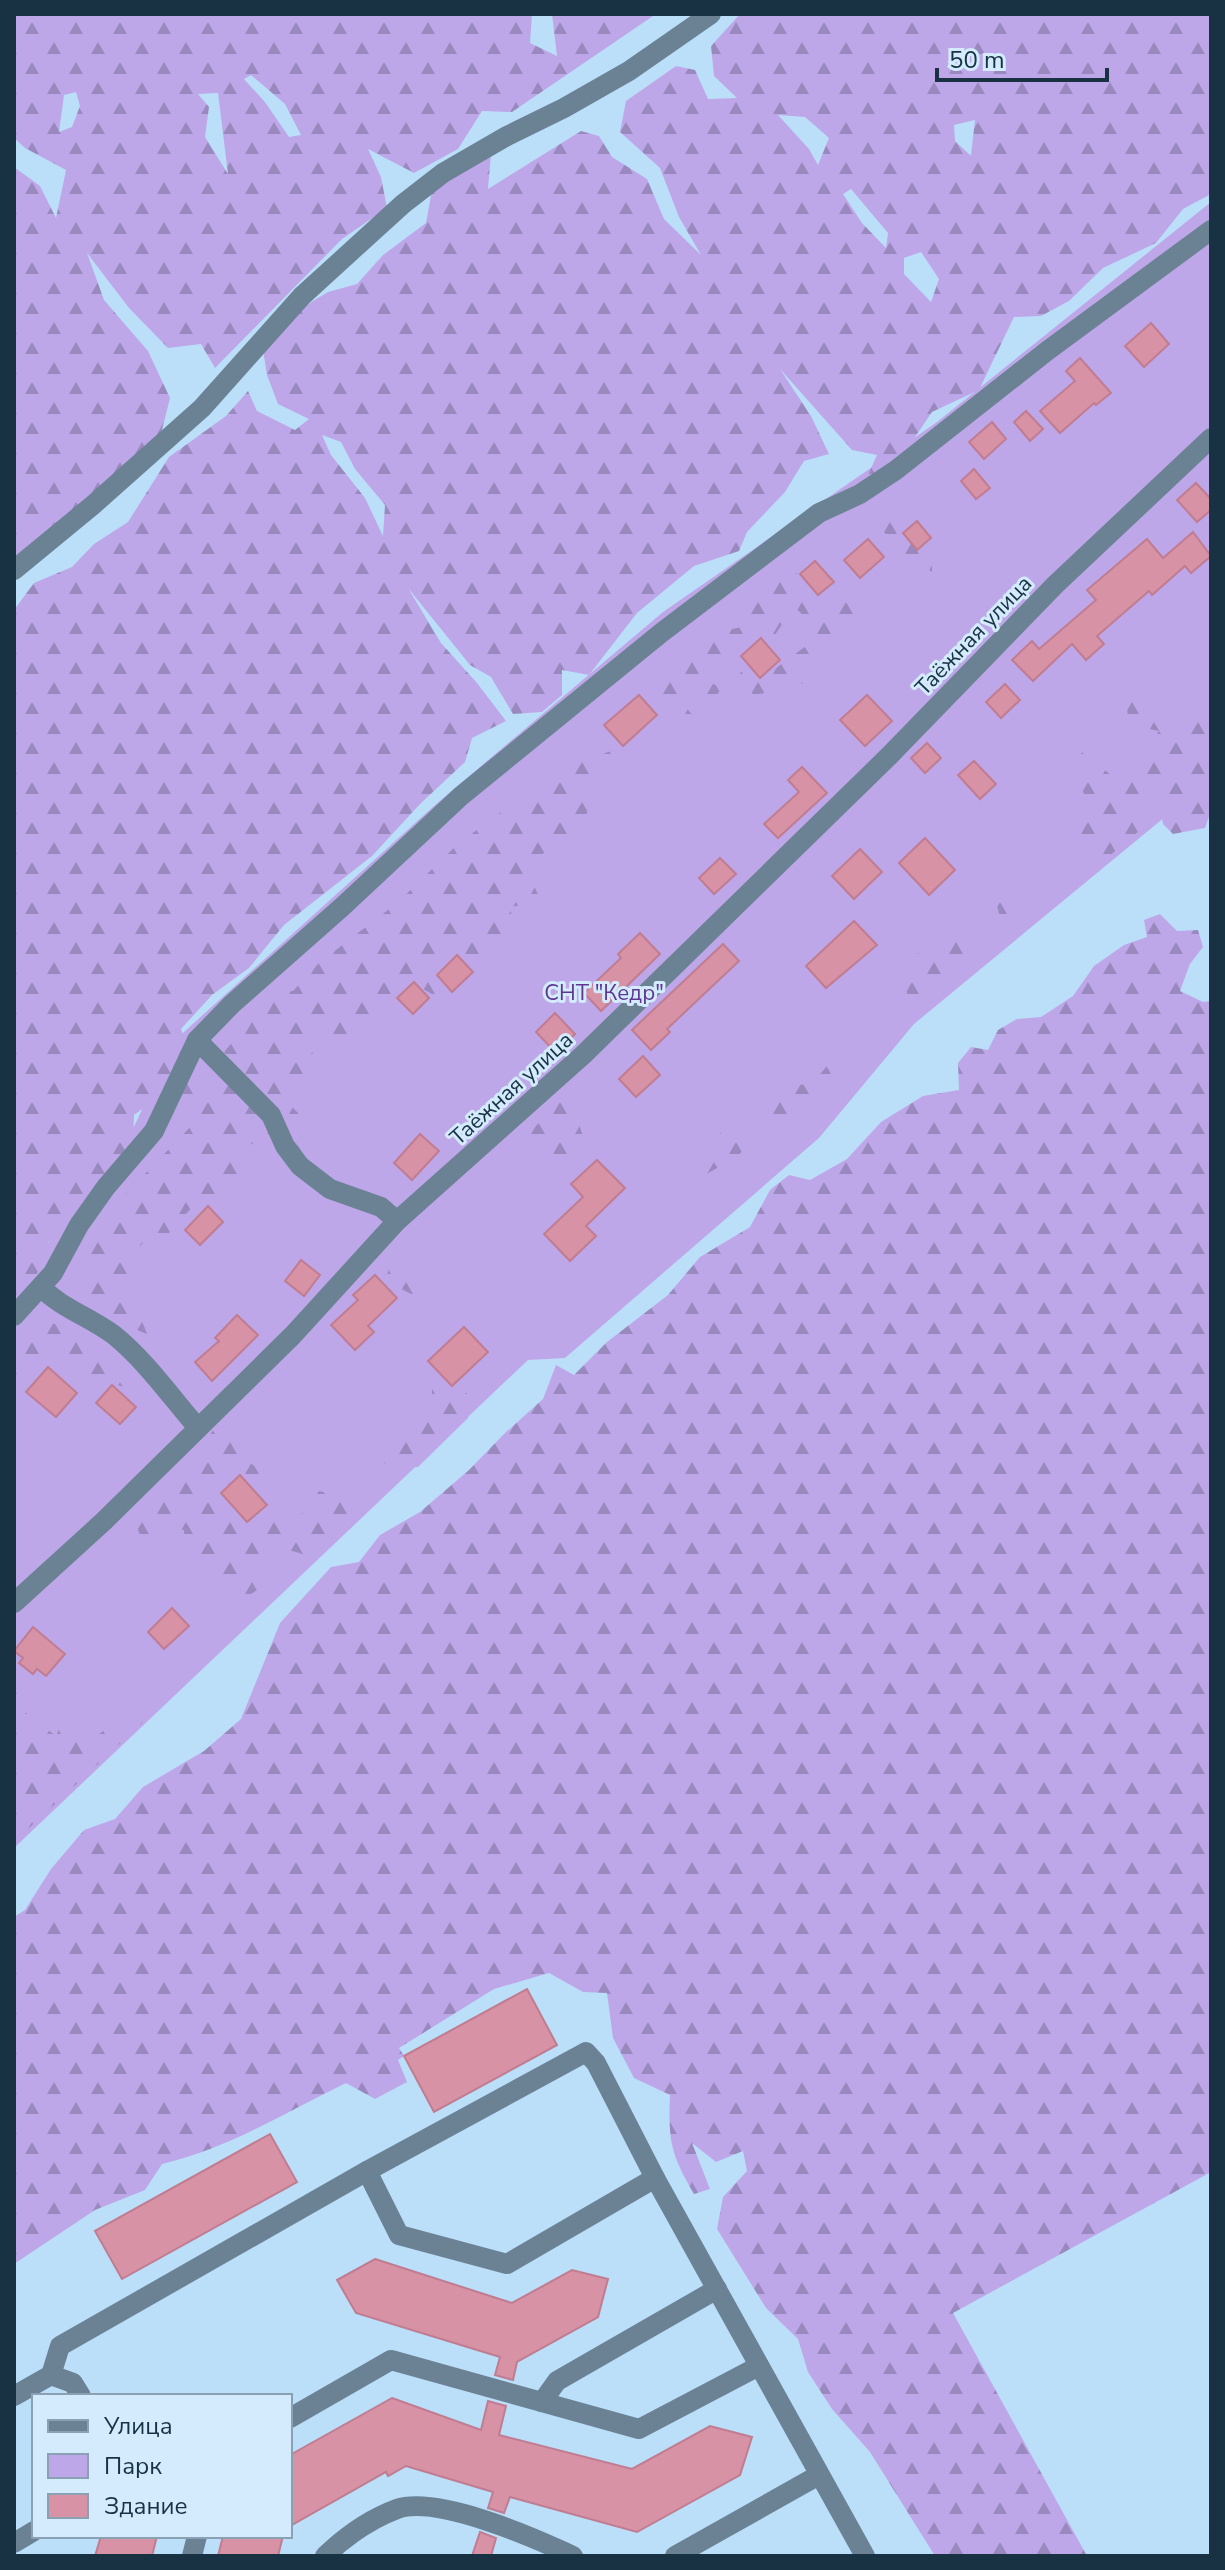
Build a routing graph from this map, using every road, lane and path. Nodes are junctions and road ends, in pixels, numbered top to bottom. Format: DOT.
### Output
graph roads {
  1 [pos="711,14"];
  2 [pos="1211,230"];
  3 [pos="1211,438"];
  4 [pos="14,570"];
  5 [pos="197,1040"];
  6 [pos="397,1221"];
  7 [pos="41,1287"];
  8 [pos="14,1316"];
  9 [pos="198,1428"];
  10 [pos="14,1603"];
  11 [pos="367,2171"];
  12 [pos="655,2178"];
  13 [pos="717,2289"];
  14 [pos="759,2366"];
  15 [pos="51,2375"];
  16 [pos="80,2394"];
  17 [pos="14,2396"];
  18 [pos="542,2402"];
  19 [pos="292,2417"];
  20 [pos="819,2475"];
  21 [pos="32,2532"];
  22 [pos="14,2543"];
  23 [pos="325,2556"];
  24 [pos="573,2556"];
  25 [pos="675,2556"];
  26 [pos="865,2556"];
  1 -- 4 [label="street"];
  2 -- 5 [label="street"];
  3 -- 6 [label="street, Таёжная улица"];
  5 -- 6 [label="street"];
  5 -- 7 [label="street"];
  6 -- 9 [label="street, Таёжная улица"];
  7 -- 8 [label="street"];
  7 -- 9 [label="street"];
  9 -- 10 [label="street, Таёжная улица"];
  11 -- 12 [label="street"];
  11 -- 12 [label="street"];
  11 -- 15 [label="street"];
  12 -- 13 [label="street"];
  13 -- 14 [label="street"];
  13 -- 18 [label="street"];
  14 -- 18 [label="street"];
  14 -- 20 [label="street"];
  15 -- 16 [label="street"];
  15 -- 17 [label="street"];
  18 -- 19 [label="street"];
  20 -- 25 [label="street"];
  20 -- 26 [label="street"];
  21 -- 22 [label="street"];
  23 -- 24 [label="street"];
}
